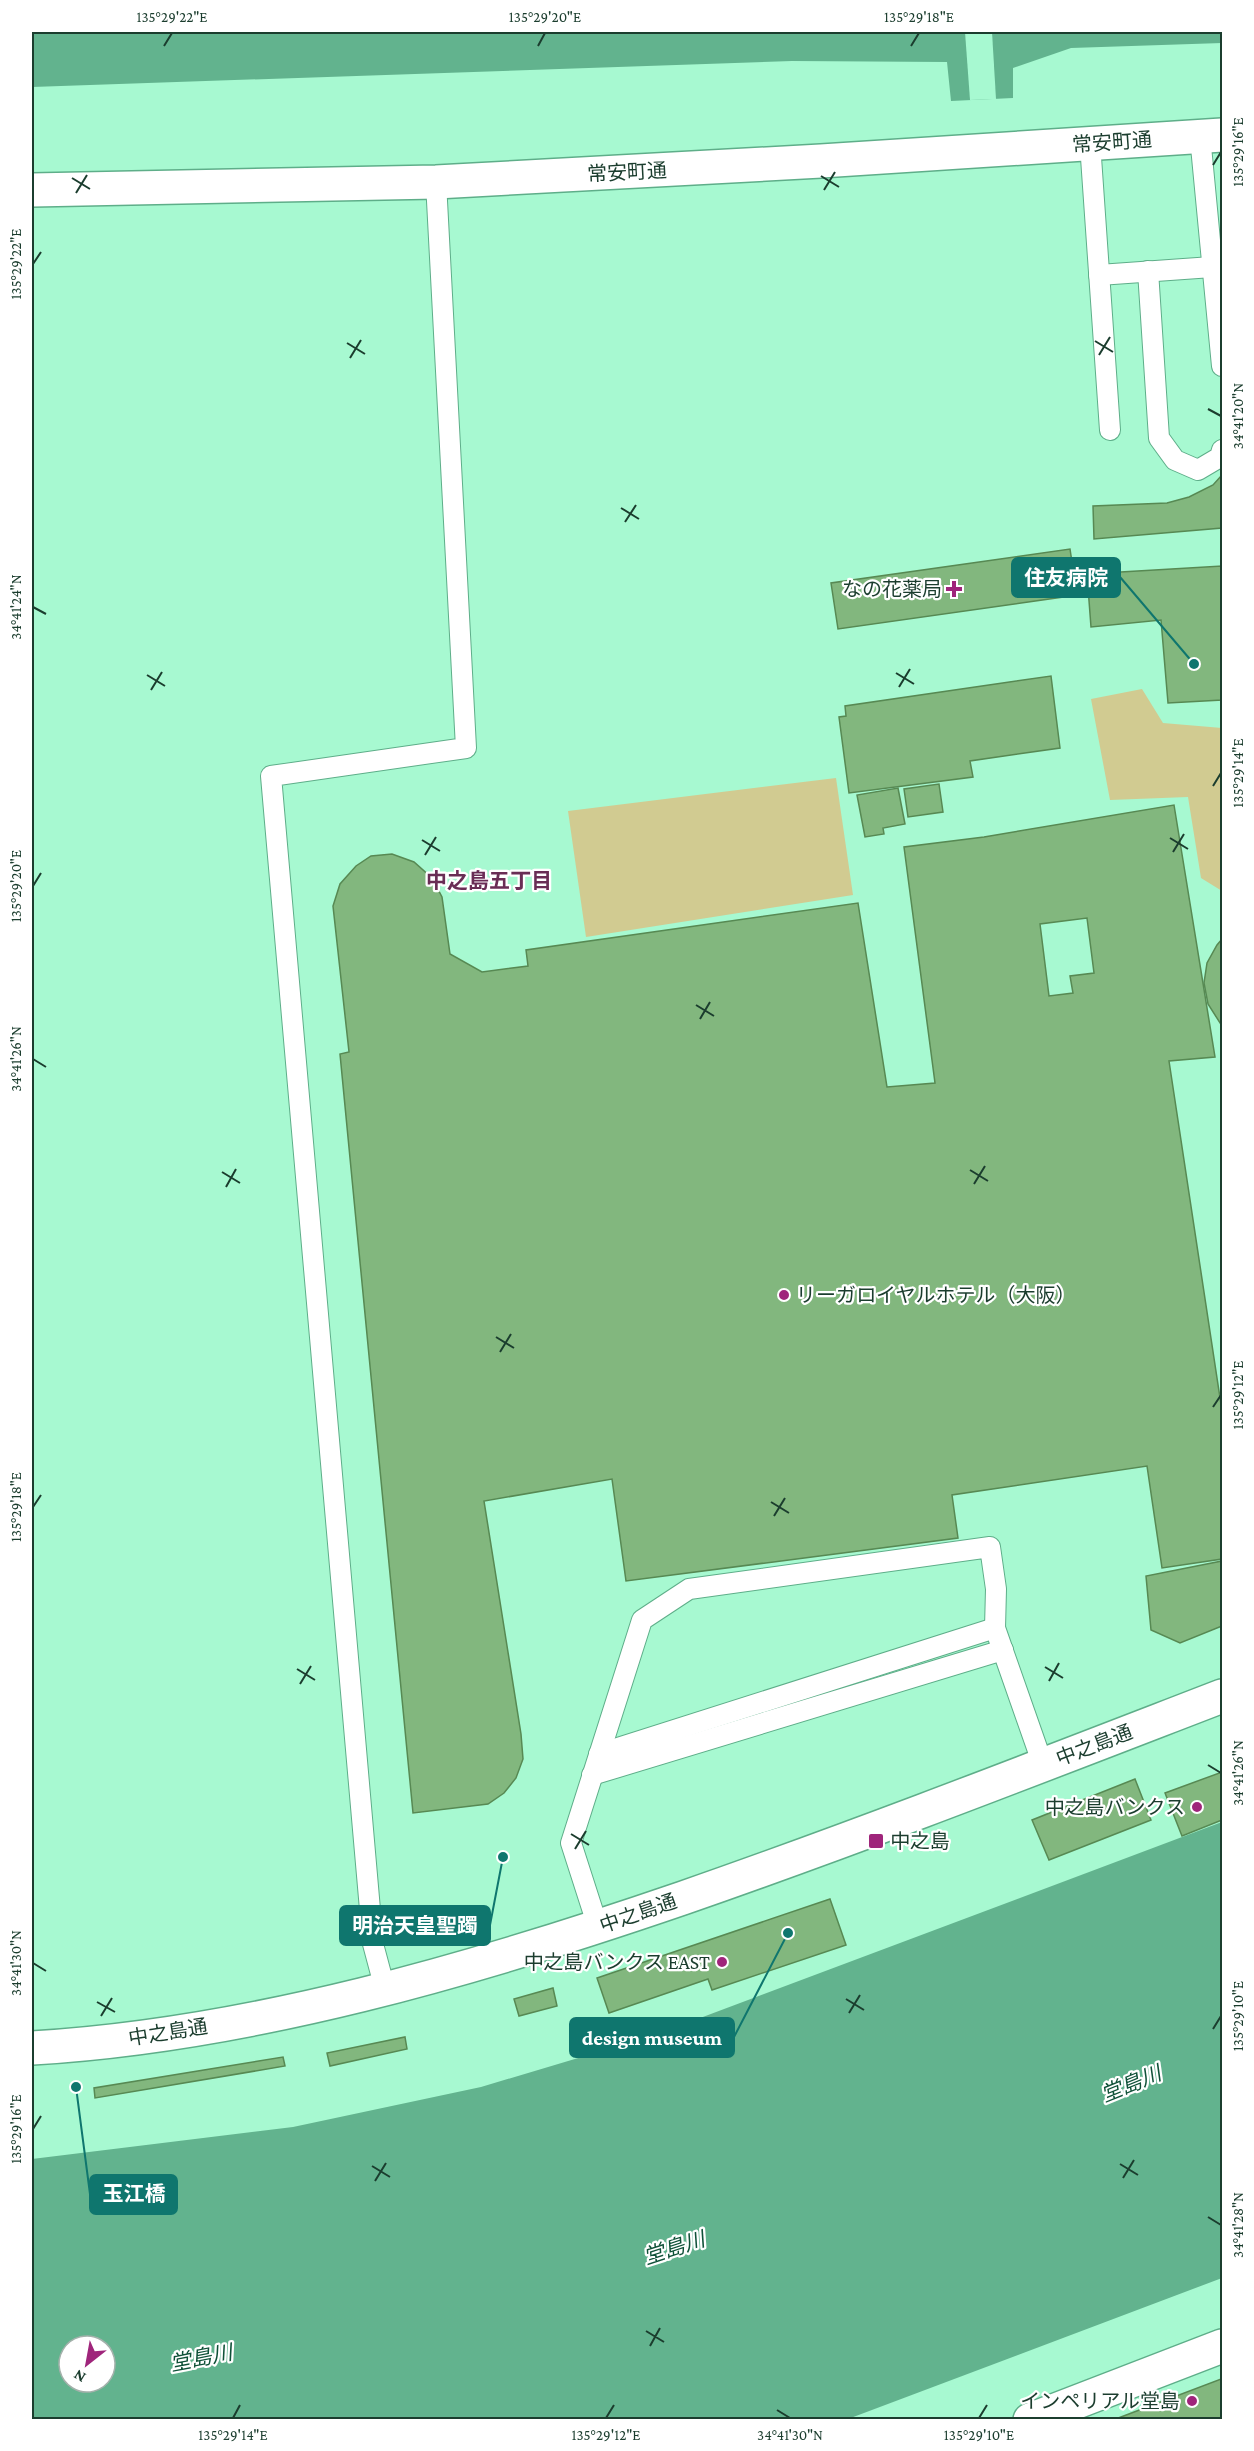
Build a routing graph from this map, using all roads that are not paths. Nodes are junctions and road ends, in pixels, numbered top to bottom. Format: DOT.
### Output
graph roads {
  1 [pos="1211,135"];
  2 [pos="1090,143"];
  3 [pos="436,182"];
  4 [pos="32,190"];
  5 [pos="1212,267"];
  6 [pos="1148,272"];
  7 [pos="1099,276"];
  8 [pos="1222,366"];
  9 [pos="1110,430"];
  10 [pos="1222,450"];
  11 [pos="994,1628"];
  12 [pos="1003,1650"];
  13 [pos="1222,1696"];
  14 [pos="599,1754"];
  15 [pos="1043,1765"];
  16 [pos="592,1775"];
  17 [pos="598,1927"];
  18 [pos="385,1989"];
  19 [pos="32,2048"];
  20 [pos="1222,2346"];
  21 [pos="1030,2420"];
  1 -- 2 [label="street, 常安町通"];
  1 -- 5 [label="lane"];
  2 -- 3 [label="street, 常安町通"];
  2 -- 7 [label="lane"];
  3 -- 4 [label="street, 常安町通"];
  3 -- 18 [label="lane"];
  5 -- 6 [label="lane"];
  5 -- 8 [label="lane"];
  6 -- 7 [label="lane"];
  6 -- 10 [label="lane"];
  7 -- 9 [label="lane"];
  11 -- 12 [label="lane"];
  11 -- 14 [label="lane"];
  11 -- 14 [label="lane"];
  12 -- 15 [label="lane"];
  12 -- 16 [label="lane"];
  13 -- 15 [label="street, 中之島通"];
  14 -- 16 [label="lane"];
  15 -- 17 [label="street, 中之島通"];
  16 -- 17 [label="lane"];
  17 -- 18 [label="street, 中之島通"];
  18 -- 19 [label="street, 中之島通"];
  20 -- 21 [label="street"];
}
